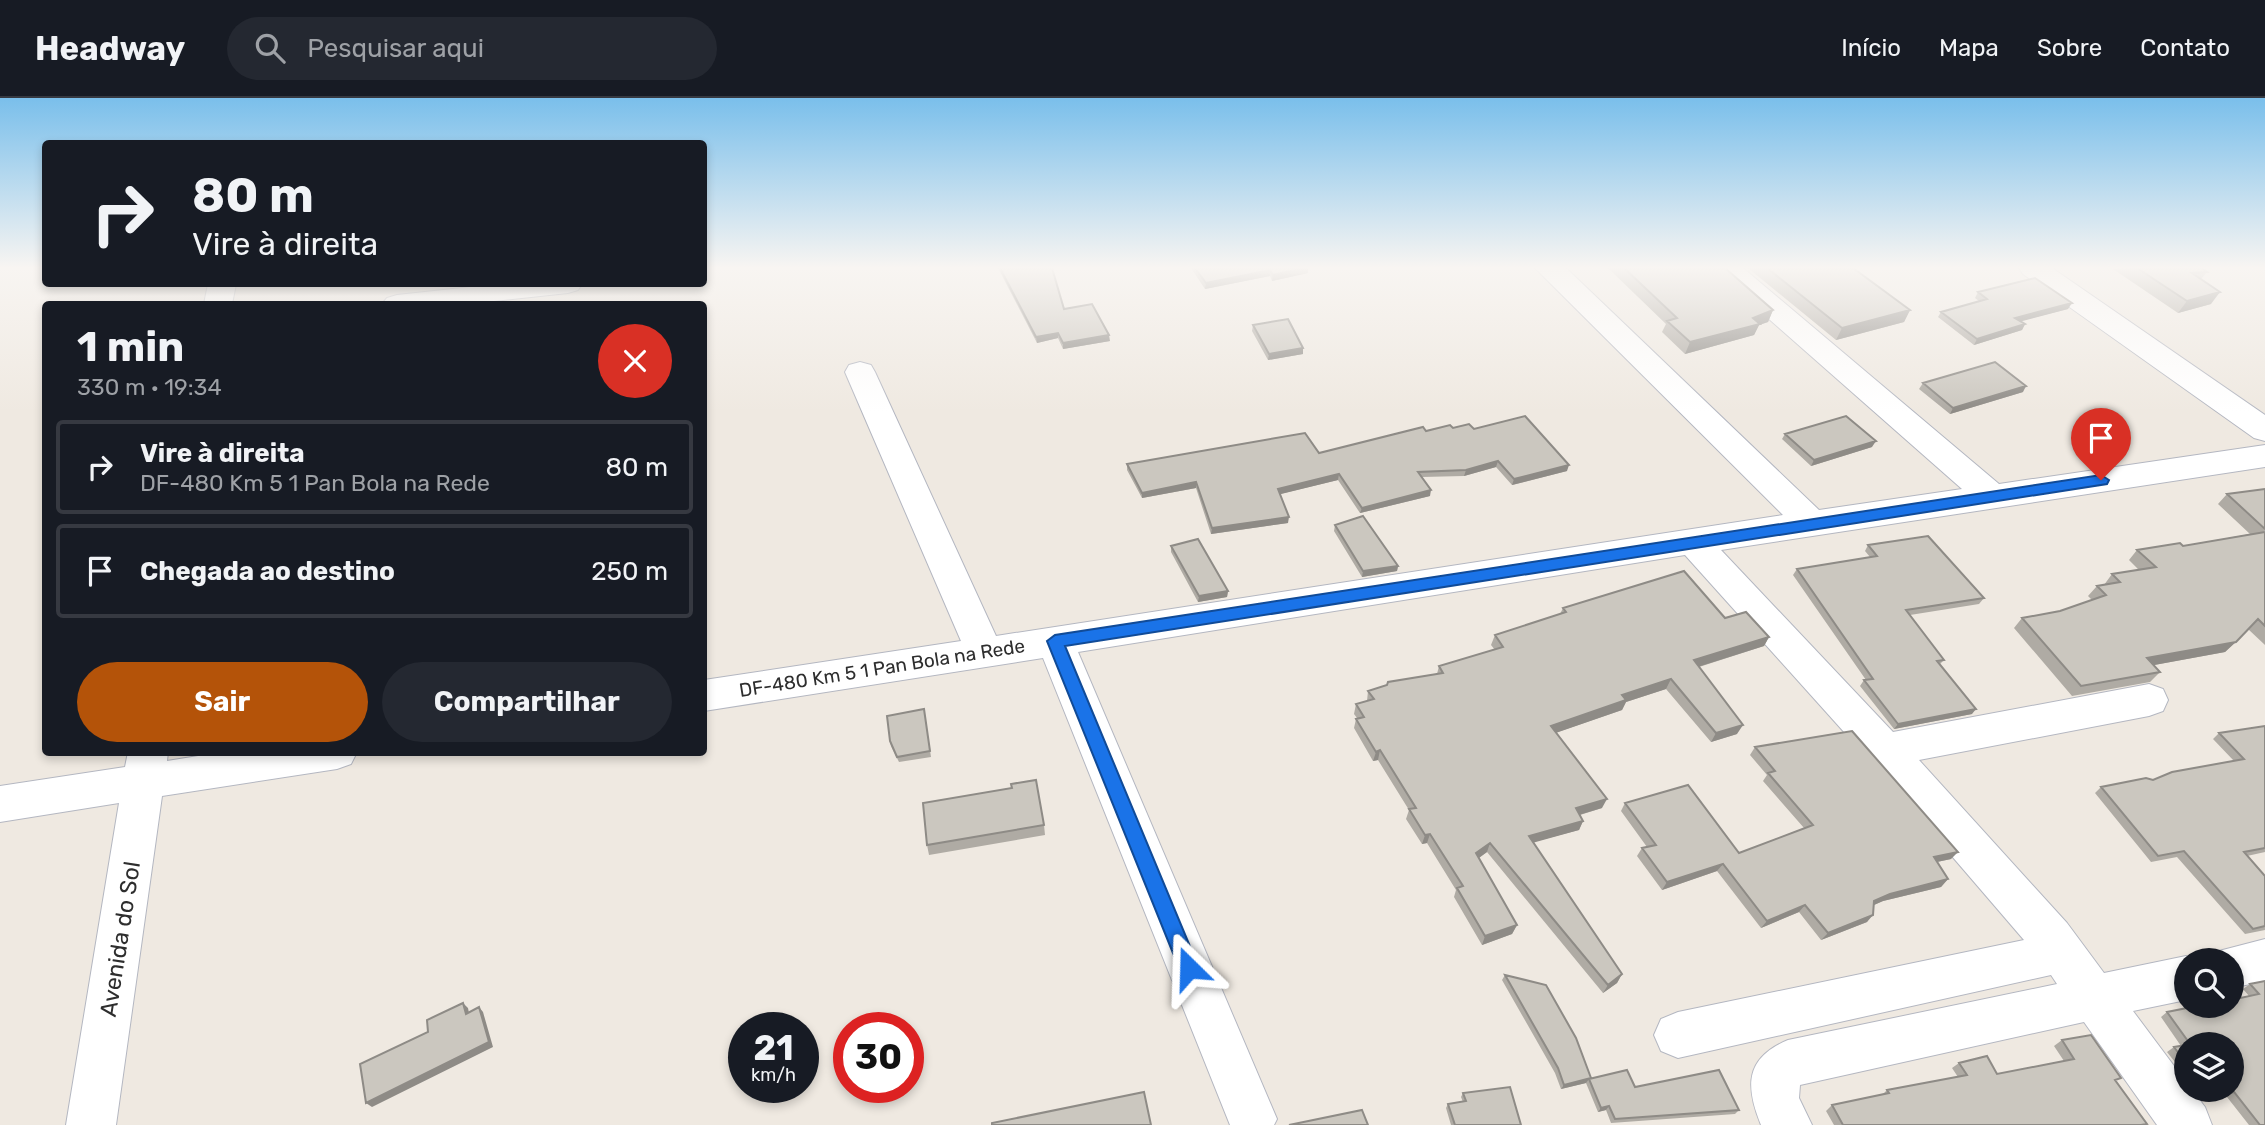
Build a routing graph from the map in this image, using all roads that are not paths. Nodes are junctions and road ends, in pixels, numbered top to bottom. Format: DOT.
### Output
graph roads {
  1 [pos="1598,316"];
  2 [pos="1781,316"];
  3 [pos="2102,316"];
  4 [pos="860,372"];
  5 [pos="2265,430"];
  6 [pos="2265,456"];
  7 [pos="1992,496"];
  8 [pos="1812,523"];
  9 [pos="1693,542"];
  10 [pos="1055,641"];
  11 [pos="985,652"];
  12 [pos="707,696"];
  13 [pos="2149,700"];
  14 [pos="1885,750"];
  15 [pos="286,756"];
  16 [pos="146,767"];
  17 [pos="0,804"];
  18 [pos="2052,938"];
  19 [pos="2265,960"];
  20 [pos="2244,964"];
  21 [pos="2174,981"];
  22 [pos="2097,997"];
  23 [pos="1678,1035"];
  24 [pos="1252,1119"];
  25 [pos="91,1125"];
  26 [pos="1787,1125"];
  27 [pos="2187,1125"];
  1 -- 8 [label="street"];
  2 -- 7 [label="street"];
  3 -- 5 [label="street"];
  4 -- 11 [label="street"];
  6 -- 7 [label="street, DF-480 Km 5 1 Pan Bola na Rede"];
  7 -- 8 [label="street, DF-480 Km 5 1 Pan Bola na Rede"];
  8 -- 9 [label="street, DF-480 Km 5 1 Pan Bola na Rede"];
  9 -- 10 [label="street, DF-480 Km 5 1 Pan Bola na Rede"];
  9 -- 14 [label="street"];
  10 -- 11 [label="street, DF-480 Km 5 1 Pan Bola na Rede"];
  10 -- 24 [label="street"];
  11 -- 12 [label="street, DF-480 Km 5 1 Pan Bola na Rede"];
  13 -- 14 [label="street"];
  14 -- 18 [label="street"];
  15 -- 16 [label="street"];
  16 -- 17 [label="street"];
  16 -- 25 [label="street, Avenida do Sol"];
  18 -- 22 [label="street"];
  18 -- 23 [label="street"];
  19 -- 20 [label="street"];
  21 -- 22 [label="street"];
  22 -- 26 [label="street"];
  22 -- 27 [label="street"];
}
